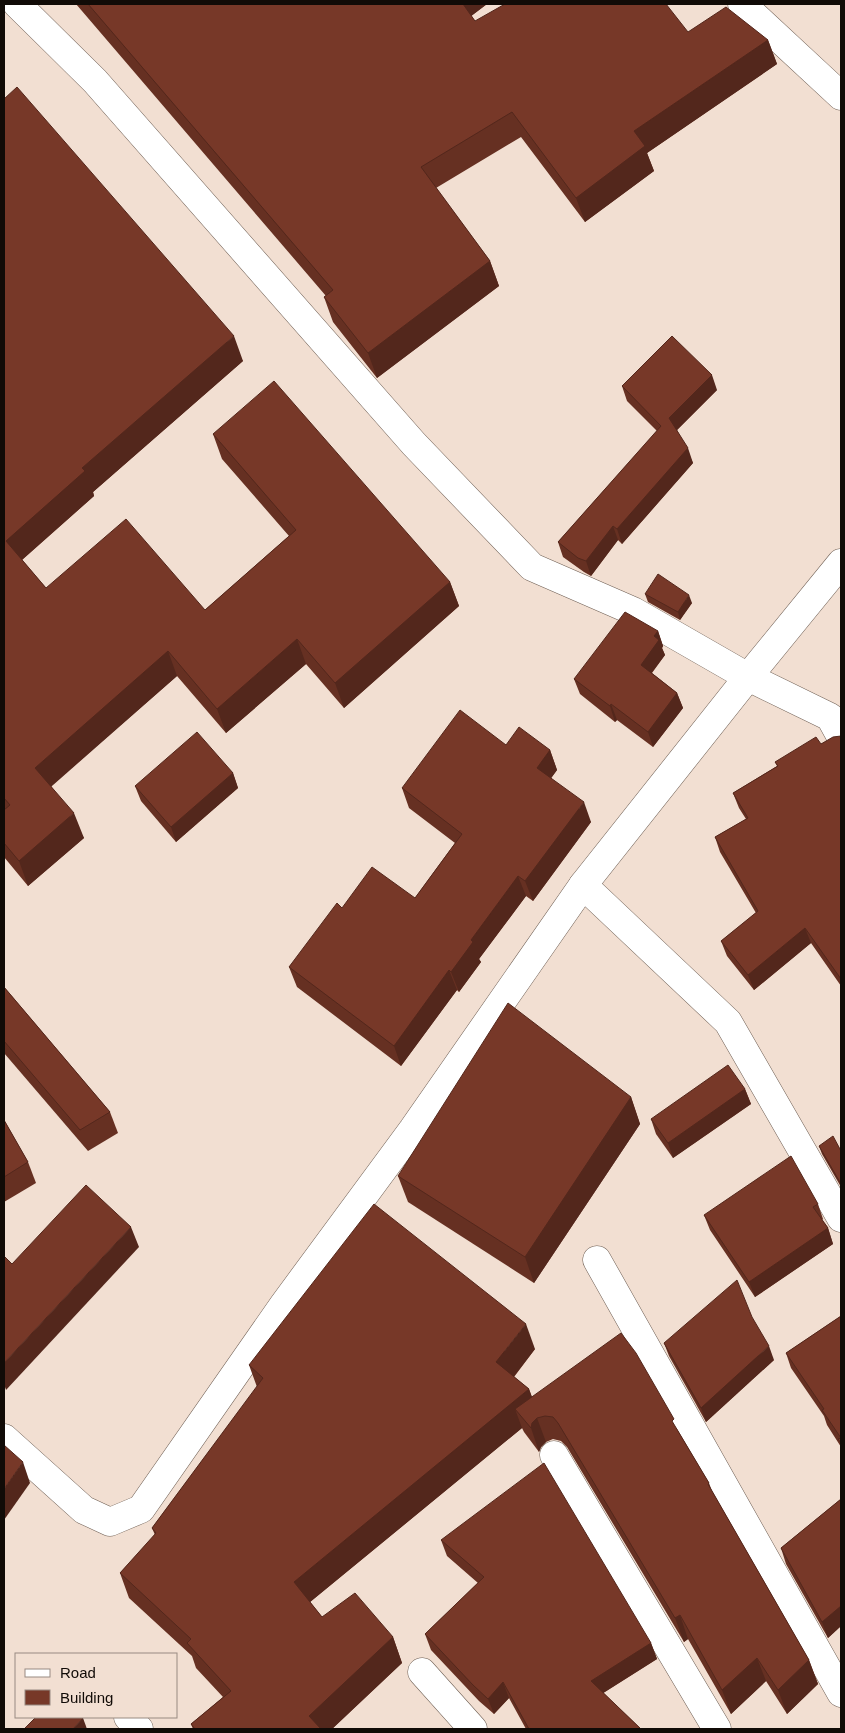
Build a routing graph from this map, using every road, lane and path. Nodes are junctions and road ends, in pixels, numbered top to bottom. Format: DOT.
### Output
graph roads {
  1 [pos="17,4"];
  2 [pos="742,4"];
  3 [pos="841,96"];
  4 [pos="841,563"];
  5 [pos="748,677"];
  6 [pos="841,737"];
  7 [pos="583,885"];
  8 [pos="841,1218"];
  9 [pos="597,1260"];
  10 [pos="4,1438"];
  11 [pos="554,1455"];
  12 [pos="422,1672"];
  13 [pos="841,1694"];
  14 [pos="129,1718"];
  15 [pos="139,1729"];
  16 [pos="473,1729"];
  17 [pos="717,1729"];
  1 -- 5 [label="street"];
  2 -- 3 [label="street"];
  4 -- 5 [label="street"];
  5 -- 6 [label="street"];
  5 -- 7 [label="street"];
  7 -- 8 [label="street"];
  7 -- 10 [label="street"];
  9 -- 13 [label="street"];
  11 -- 17 [label="street"];
  12 -- 16 [label="street"];
  14 -- 15 [label="street"];
}
